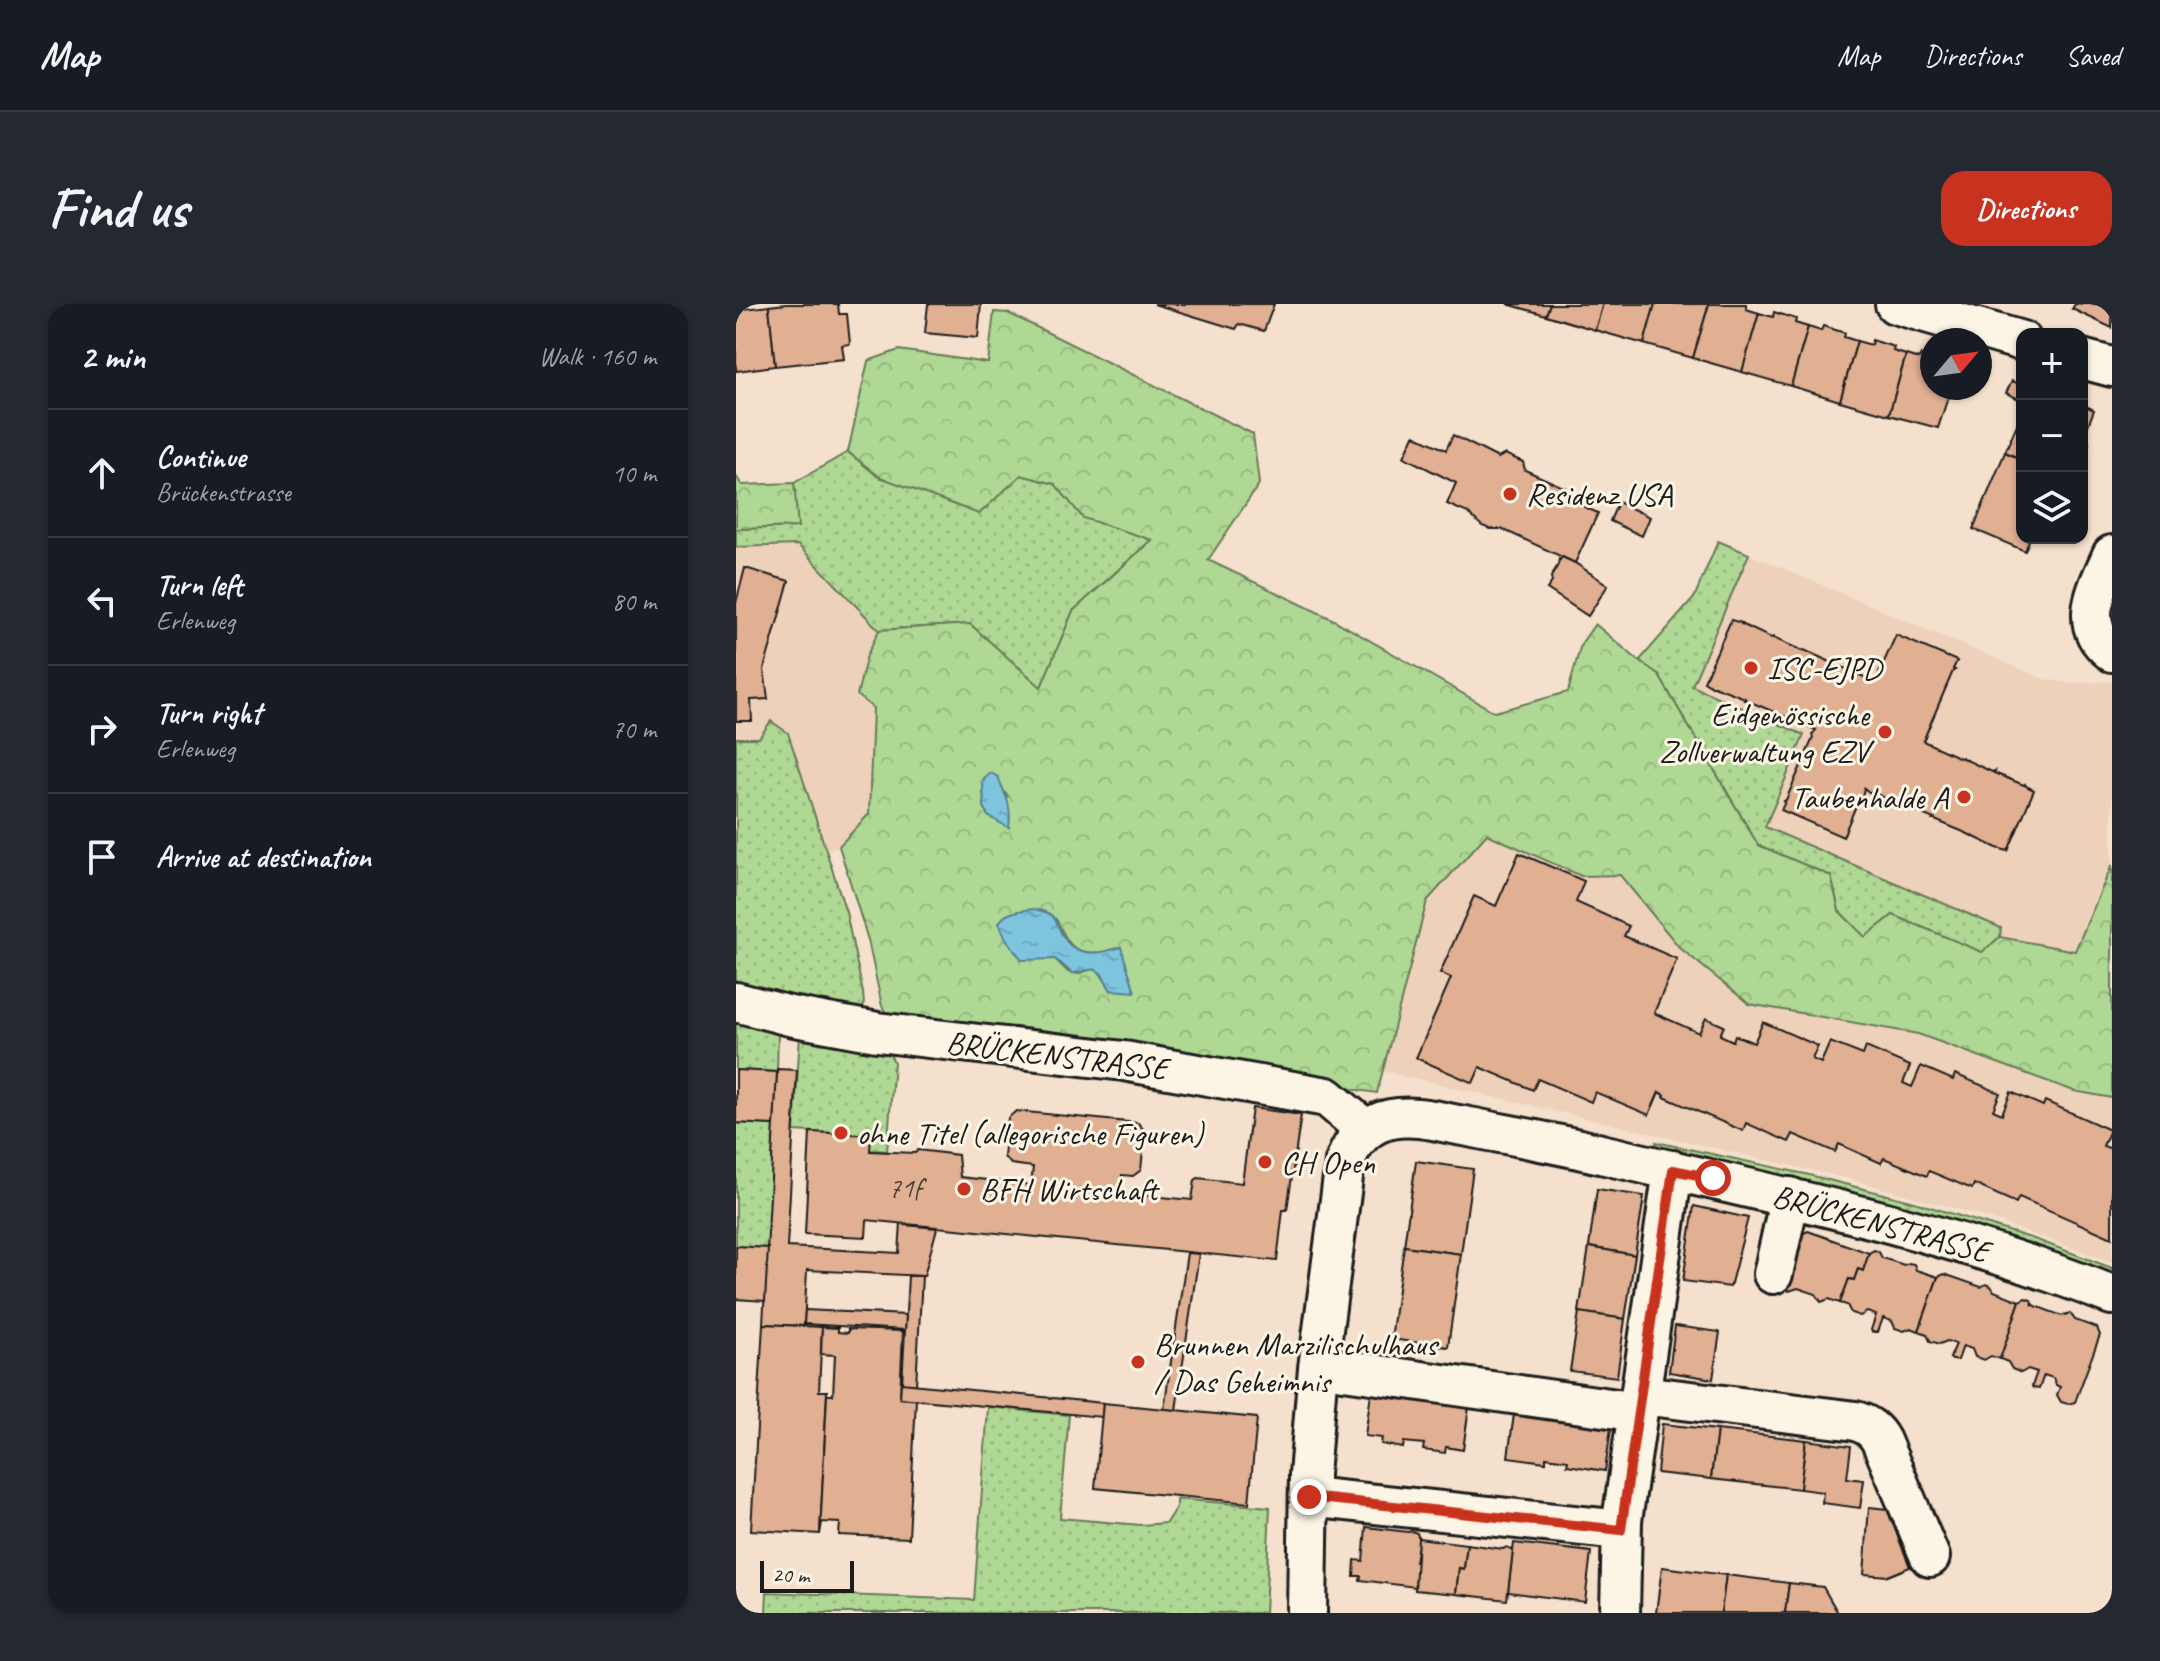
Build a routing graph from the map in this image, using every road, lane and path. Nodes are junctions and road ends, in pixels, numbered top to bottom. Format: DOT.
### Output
graph roads {
  1 [pos="1895,304"];
  2 [pos="2016,339"];
  3 [pos="2088,361"];
  4 [pos="2112,367"];
  5 [pos="2112,555"];
  6 [pos="2112,652"];
  7 [pos="736,1002"];
  8 [pos="1366,1130"];
  9 [pos="1673,1170"];
  10 [pos="1790,1197"];
  11 [pos="1773,1274"];
  12 [pos="2112,1295"];
  13 [pos="1337,1369"];
  14 [pos="1640,1403"];
  15 [pos="1309,1497"];
  16 [pos="1621,1530"];
  17 [pos="1930,1557"];
  18 [pos="1307,1613"];
  19 [pos="1620,1613"];
  1 -- 2 [label="street"];
  3 -- 4 [label="street"];
  5 -- 6 [label="street"];
  7 -- 8 [label="street, BRÜCKENSTRASSE"];
  8 -- 9 [label="street, BRÜCKENSTRASSE"];
  8 -- 15 [label="street"];
  9 -- 10 [label="street, BRÜCKENSTRASSE"];
  9 -- 14 [label="street"];
  10 -- 11 [label="street"];
  10 -- 12 [label="street, BRÜCKENSTRASSE"];
  13 -- 14 [label="street"];
  14 -- 16 [label="street"];
  14 -- 17 [label="street"];
  15 -- 16 [label="street"];
  15 -- 18 [label="street"];
  16 -- 19 [label="street"];
}
